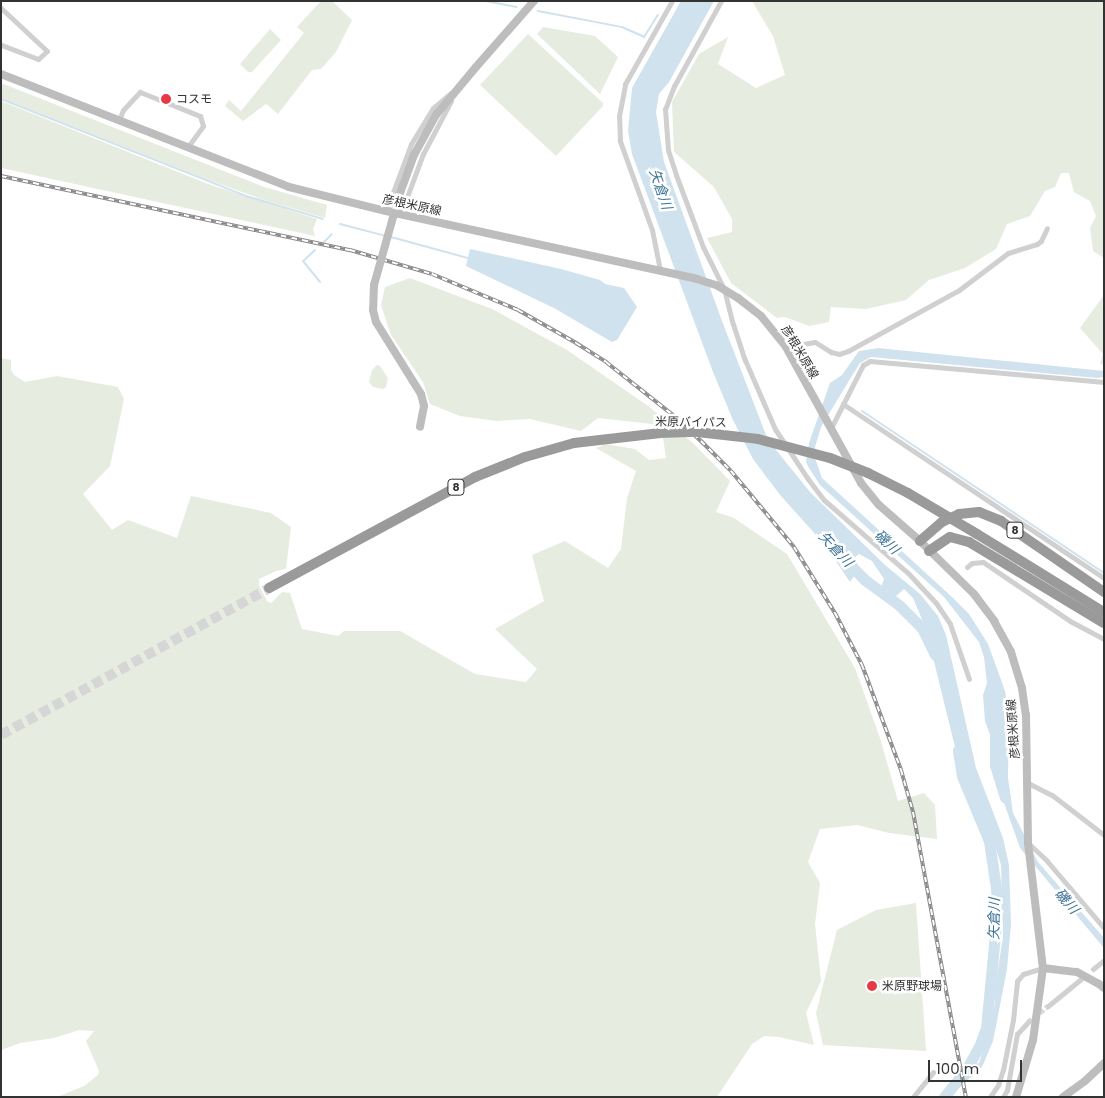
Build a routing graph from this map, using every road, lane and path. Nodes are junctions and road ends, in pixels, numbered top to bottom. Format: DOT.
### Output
graph roads {
  1 [pos="5,1"];
  2 [pos="534,1"];
  3 [pos="721,1"];
  4 [pos="670,2"];
  5 [pos="1,7"];
  6 [pos="1,45"];
  7 [pos="1,74"];
  8 [pos="457,90"];
  9 [pos="118,120"];
  10 [pos="187,148"];
  11 [pos="386,211"];
  12 [pos="401,214"];
  13 [pos="1047,228"];
  14 [pos="664,271"];
  15 [pos="721,288"];
  16 [pos="786,347"];
  17 [pos="1104,382"];
  18 [pos="843,404"];
  19 [pos="829,426"];
  20 [pos="420,427"];
  21 [pos="920,541"];
  22 [pos="929,551"];
  23 [pos="967,567"];
  24 [pos="1104,578"];
  25 [pos="269,588"];
  26 [pos="1104,592"];
  27 [pos="1104,612"];
  28 [pos="1104,623"];
  29 [pos="1104,639"];
  30 [pos="969,679"];
  31 [pos="1028,783"];
  32 [pos="1104,835"];
  33 [pos="1028,843"];
  34 [pos="1104,928"];
  35 [pos="1104,960"];
  36 [pos="1043,968"];
  37 [pos="1093,969"];
  38 [pos="1081,979"];
  39 [pos="1104,988"];
  40 [pos="1048,1006"];
  41 [pos="1028,1022"];
  42 [pos="1104,1064"];
  43 [pos="933,1072"];
  44 [pos="913,1097"];
  45 [pos="990,1097"];
  46 [pos="1003,1097"];
  47 [pos="1016,1097"];
  48 [pos="1063,1097"];
  1 -- 5 [label="street"];
  2 -- 8 [label="main road"];
  3 -- 15 [label="street"];
  4 -- 14 [label="street"];
  5 -- 6 [label="street"];
  7 -- 9 [label="main road, 彦根米原線"];
  8 -- 11 [label="street"];
  8 -- 12 [label="street"];
  8 -- 20 [label="main road, bridge"];
  9 -- 10 [label="main road, 彦根米原線"];
  9 -- 10 [label="street"];
  10 -- 11 [label="main road, 彦根米原線"];
  11 -- 12 [label="main road, 彦根米原線"];
  12 -- 14 [label="main road, 彦根米原線"];
  13 -- 16 [label="street"];
  14 -- 15 [label="main road, 彦根米原線"];
  15 -- 16 [label="main road, 彦根米原線"];
  15 -- 30 [label="street"];
  16 -- 19 [label="main road, 彦根米原線"];
  17 -- 18 [label="street"];
  18 -- 19 [label="street"];
  18 -- 24 [label="street"];
  19 -- 21 [label="main road, 彦根米原線"];
  21 -- 22 [label="main road, 彦根米原線"];
  21 -- 26 [label="highway, 8"];
  22 -- 28 [label="highway"];
  22 -- 31 [label="main road, 彦根米原線"];
  23 -- 29 [label="street"];
  25 -- 27 [label="highway, 米原バイパス / 8, bridge"];
  31 -- 32 [label="street"];
  31 -- 33 [label="main road, 彦根米原線"];
  33 -- 34 [label="street"];
  33 -- 36 [label="main road, 彦根米原線"];
  35 -- 37 [label="street"];
  36 -- 39 [label="main road"];
  36 -- 45 [label="street"];
  36 -- 47 [label="main road, 彦根米原線"];
  38 -- 40 [label="street"];
  41 -- 46 [label="street"];
  42 -- 48 [label="main road"];
  43 -- 44 [label="street"];
}
